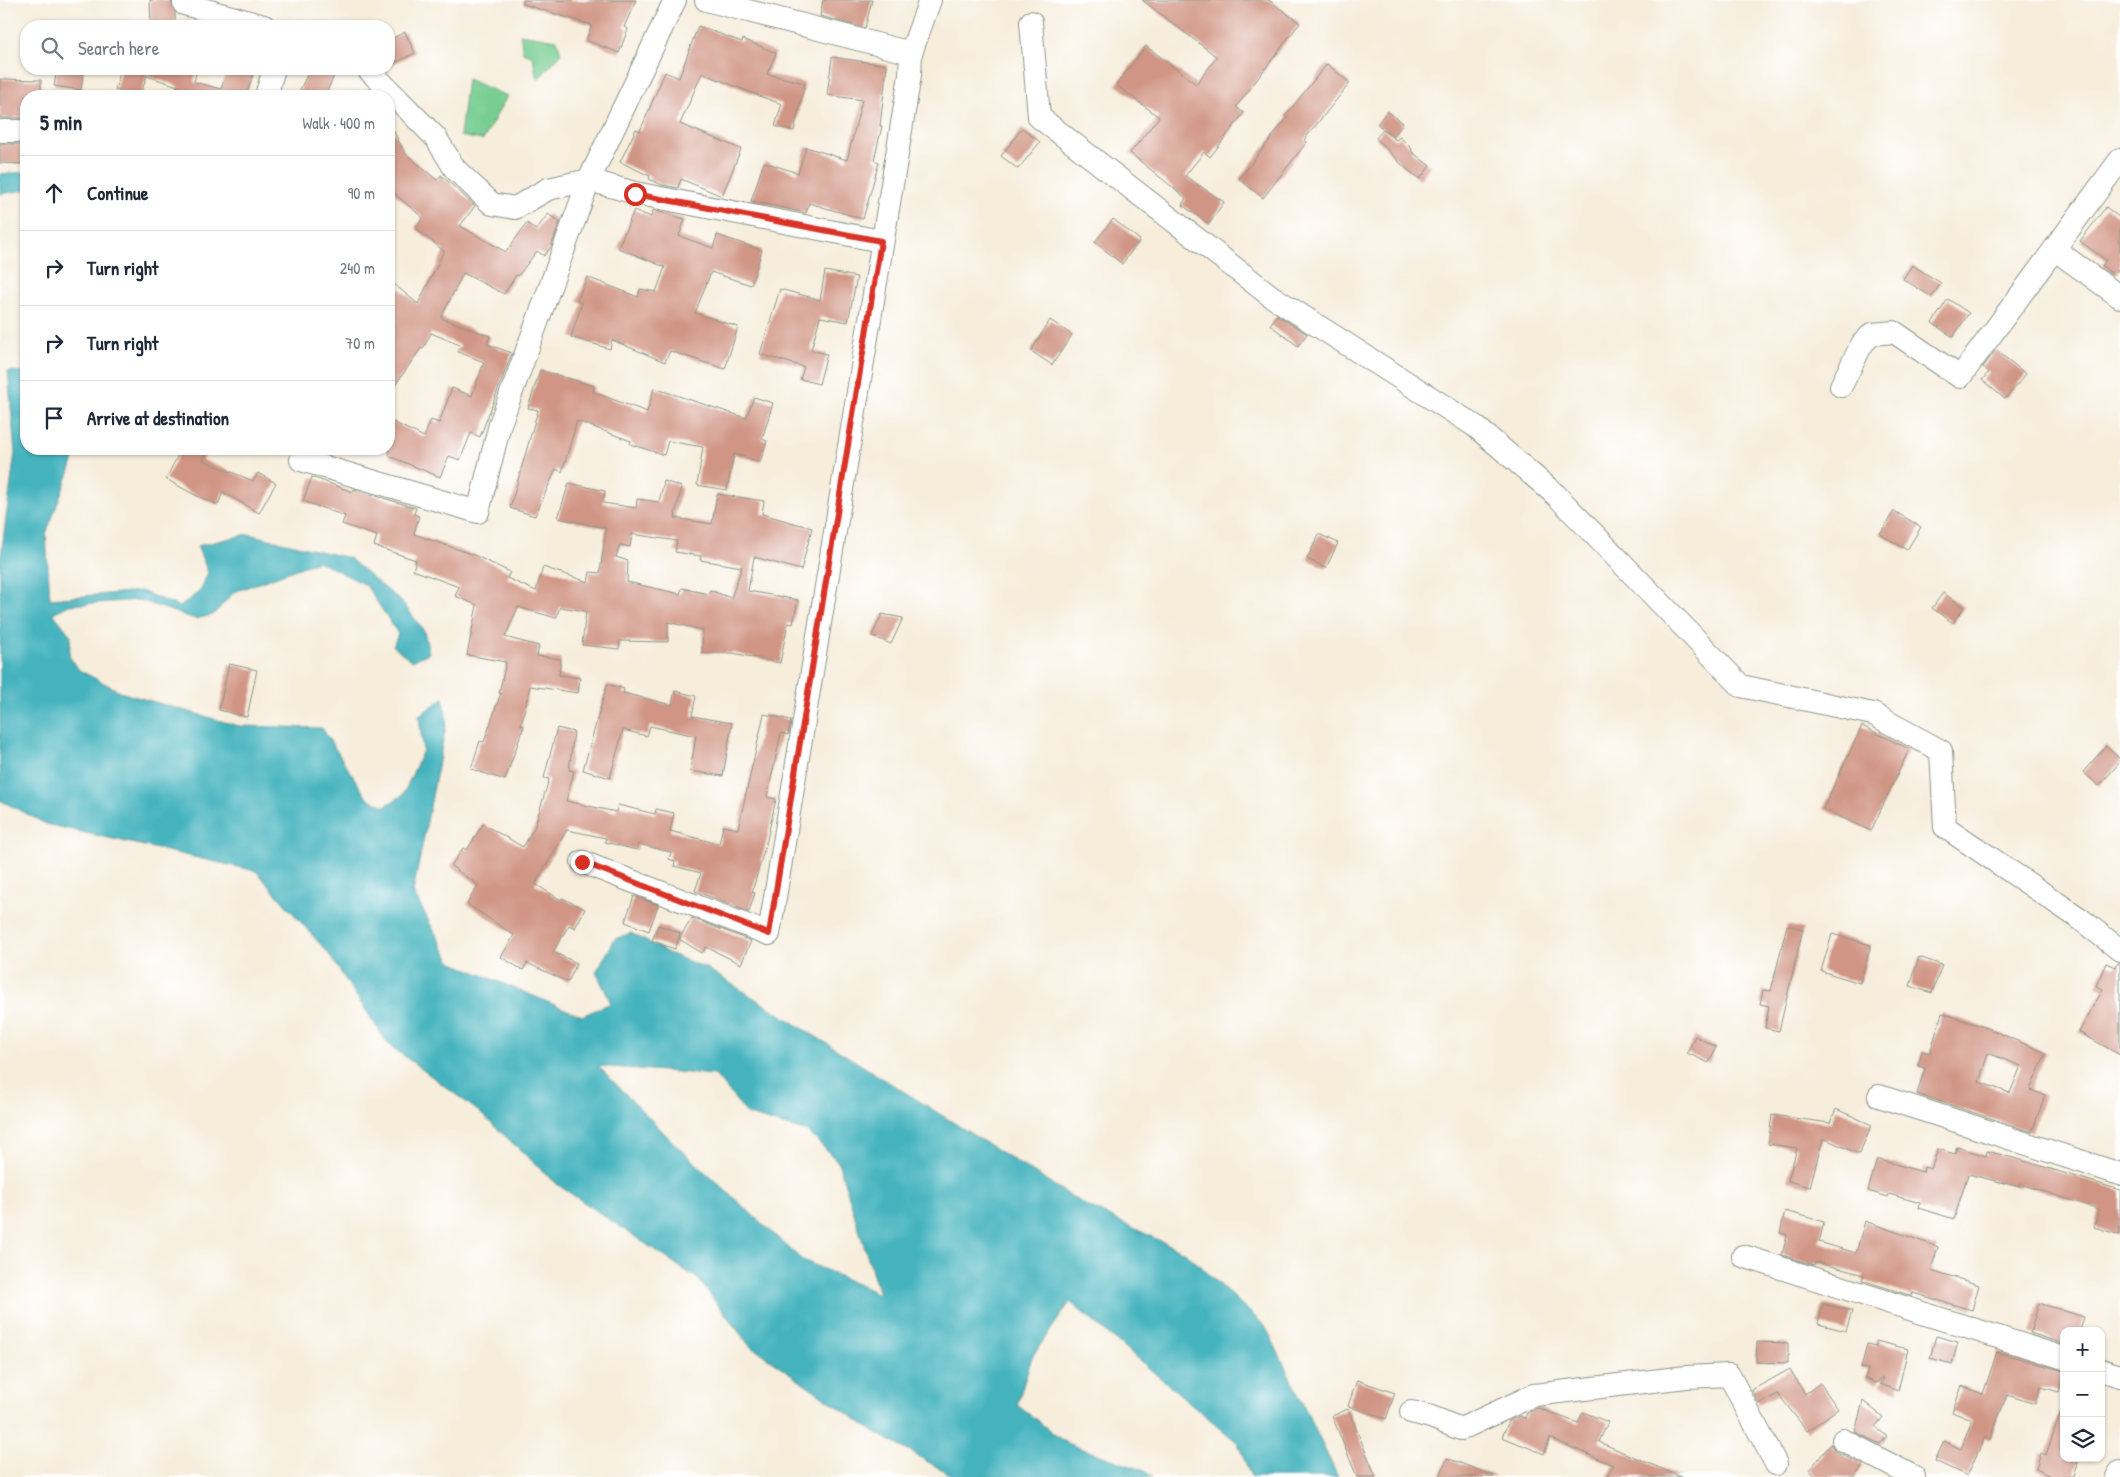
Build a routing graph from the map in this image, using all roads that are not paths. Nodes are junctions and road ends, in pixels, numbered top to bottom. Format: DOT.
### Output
graph roads {
  1 [pos="184,0"];
  2 [pos="675,0"];
  3 [pos="706,0"];
  4 [pos="930,0"];
  5 [pos="242,20"];
  6 [pos="1031,22"];
  7 [pos="911,53"];
  8 [pos="272,75"];
  9 [pos="374,75"];
  10 [pos="268,90"];
  11 [pos="389,90"];
  12 [pos="395,96"];
  13 [pos="0,131"];
  14 [pos="20,131"];
  15 [pos="2120,160"];
  16 [pos="589,180"];
  17 [pos="881,241"];
  18 [pos="2054,249"];
  19 [pos="2120,297"];
  20 [pos="1842,386"];
  21 [pos="300,460"];
  22 [pos="582,862"];
  23 [pos="2120,950"];
  24 [pos="1879,1096"];
  25 [pos="2120,1174"];
  26 [pos="1743,1256"];
  27 [pos="2060,1357"];
  28 [pos="2105,1371"];
  29 [pos="2120,1376"];
  30 [pos="1411,1412"];
  31 [pos="1843,1440"];
  32 [pos="2120,1472"];
  33 [pos="1776,1473"];
  34 [pos="1914,1477"];
  35 [pos="2117,1477"];
  1 -- 5 [label="street"];
  2 -- 16 [label="street"];
  3 -- 7 [label="street"];
  4 -- 7 [label="street"];
  6 -- 23 [label="street"];
  7 -- 17 [label="street"];
  8 -- 10 [label="street"];
  9 -- 11 [label="street"];
  12 -- 16 [label="street"];
  13 -- 14 [label="street"];
  15 -- 18 [label="street"];
  16 -- 17 [label="street"];
  16 -- 21 [label="street"];
  17 -- 22 [label="street"];
  18 -- 19 [label="street"];
  18 -- 20 [label="street"];
  24 -- 25 [label="street"];
  26 -- 27 [label="street"];
  28 -- 29 [label="street"];
  30 -- 33 [label="street"];
  31 -- 34 [label="street"];
  32 -- 35 [label="street"];
}
